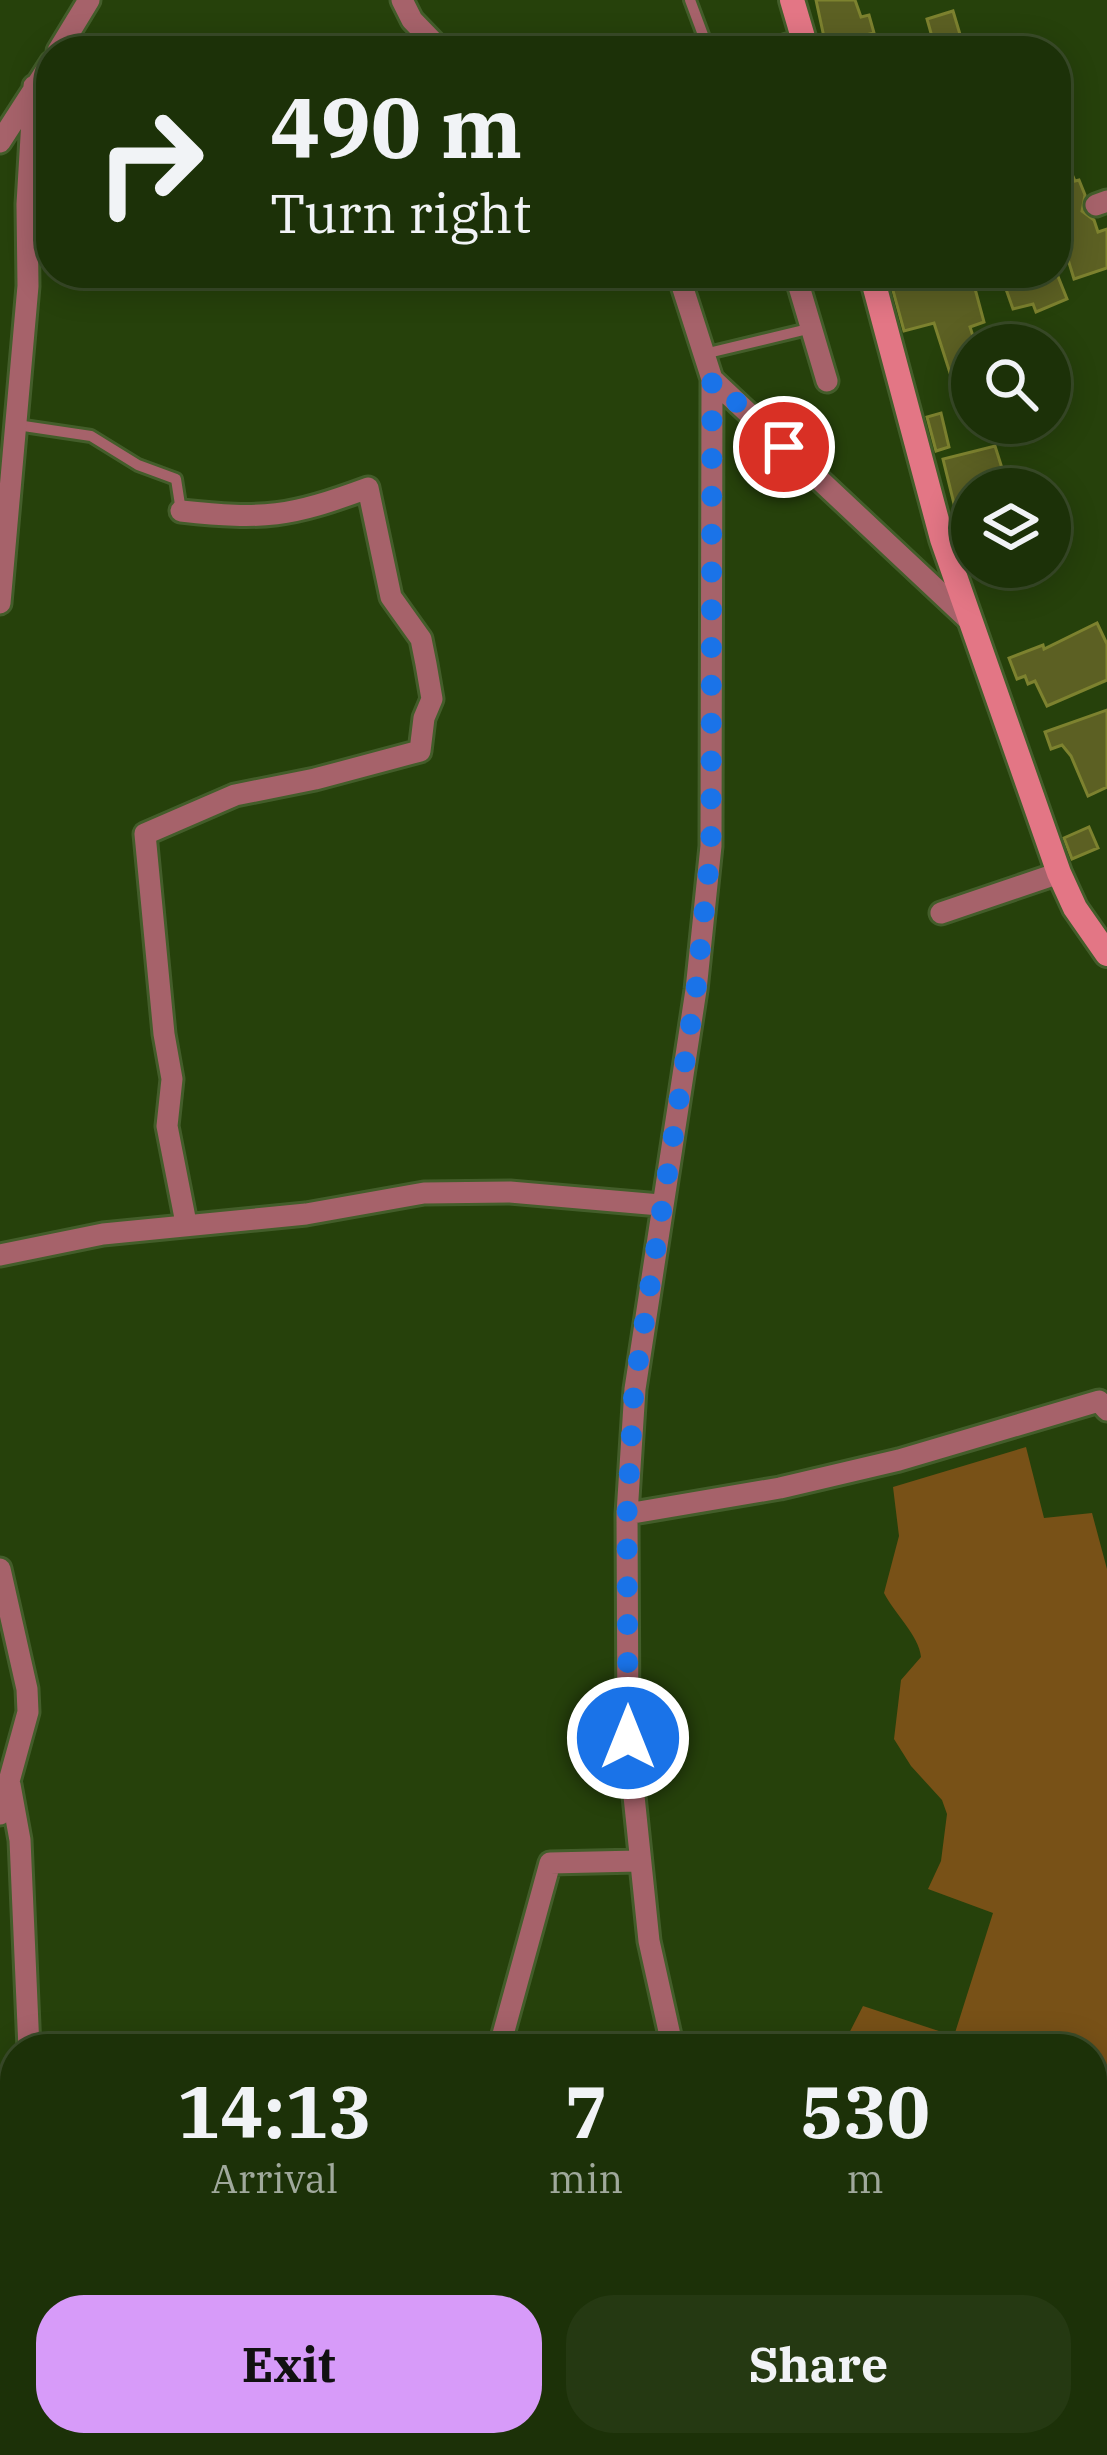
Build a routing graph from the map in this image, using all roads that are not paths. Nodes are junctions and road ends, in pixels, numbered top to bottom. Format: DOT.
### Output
graph roads {
  1 [pos="89,0"];
  2 [pos="402,0"];
  3 [pos="690,0"];
  4 [pos="792,0"];
  5 [pos="67,36"];
  6 [pos="427,36"];
  7 [pos="703,36"];
  8 [pos="803,36"];
  9 [pos="36,83"];
  10 [pos="34,86"];
  11 [pos="0,142"];
  12 [pos="683,288"];
  13 [pos="800,288"];
  14 [pos="875,288"];
  15 [pos="812,328"];
  16 [pos="704,355"];
  17 [pos="712,379"];
  18 [pos="827,381"];
  19 [pos="17,425"];
  20 [pos="181,511"];
  21 [pos="0,603"];
  22 [pos="970,621"];
  23 [pos="1059,873"];
  24 [pos="940,913"];
  25 [pos="1107,954"];
  26 [pos="660,1205"];
  27 [pos="186,1223"];
  28 [pos="0,1256"];
  29 [pos="1107,1410"];
  30 [pos="627,1514"];
  31 [pos="0,1569"];
  32 [pos="10,1785"];
  33 [pos="0,1814"];
  34 [pos="638,1861"];
  35 [pos="28,2034"];
  36 [pos="503,2034"];
  37 [pos="670,2034"];
  1 -- 5 [label="street"];
  2 -- 6 [label="street"];
  3 -- 7 [label="lane"];
  4 -- 8 [label="main road"];
  9 -- 10 [label="street"];
  10 -- 11 [label="street"];
  10 -- 19 [label="street"];
  12 -- 16 [label="street"];
  13 -- 15 [label="street"];
  14 -- 22 [label="main road"];
  15 -- 16 [label="lane"];
  15 -- 18 [label="street"];
  16 -- 17 [label="street"];
  17 -- 22 [label="street"];
  17 -- 26 [label="street"];
  19 -- 20 [label="lane"];
  19 -- 21 [label="street"];
  20 -- 27 [label="street"];
  22 -- 23 [label="main road"];
  23 -- 24 [label="street"];
  23 -- 25 [label="main road"];
  26 -- 27 [label="street"];
  26 -- 30 [label="street"];
  27 -- 28 [label="street"];
  29 -- 30 [label="street"];
  30 -- 34 [label="street"];
  31 -- 32 [label="street"];
  32 -- 33 [label="street"];
  32 -- 35 [label="street"];
  34 -- 36 [label="street"];
  34 -- 37 [label="street"];
}
